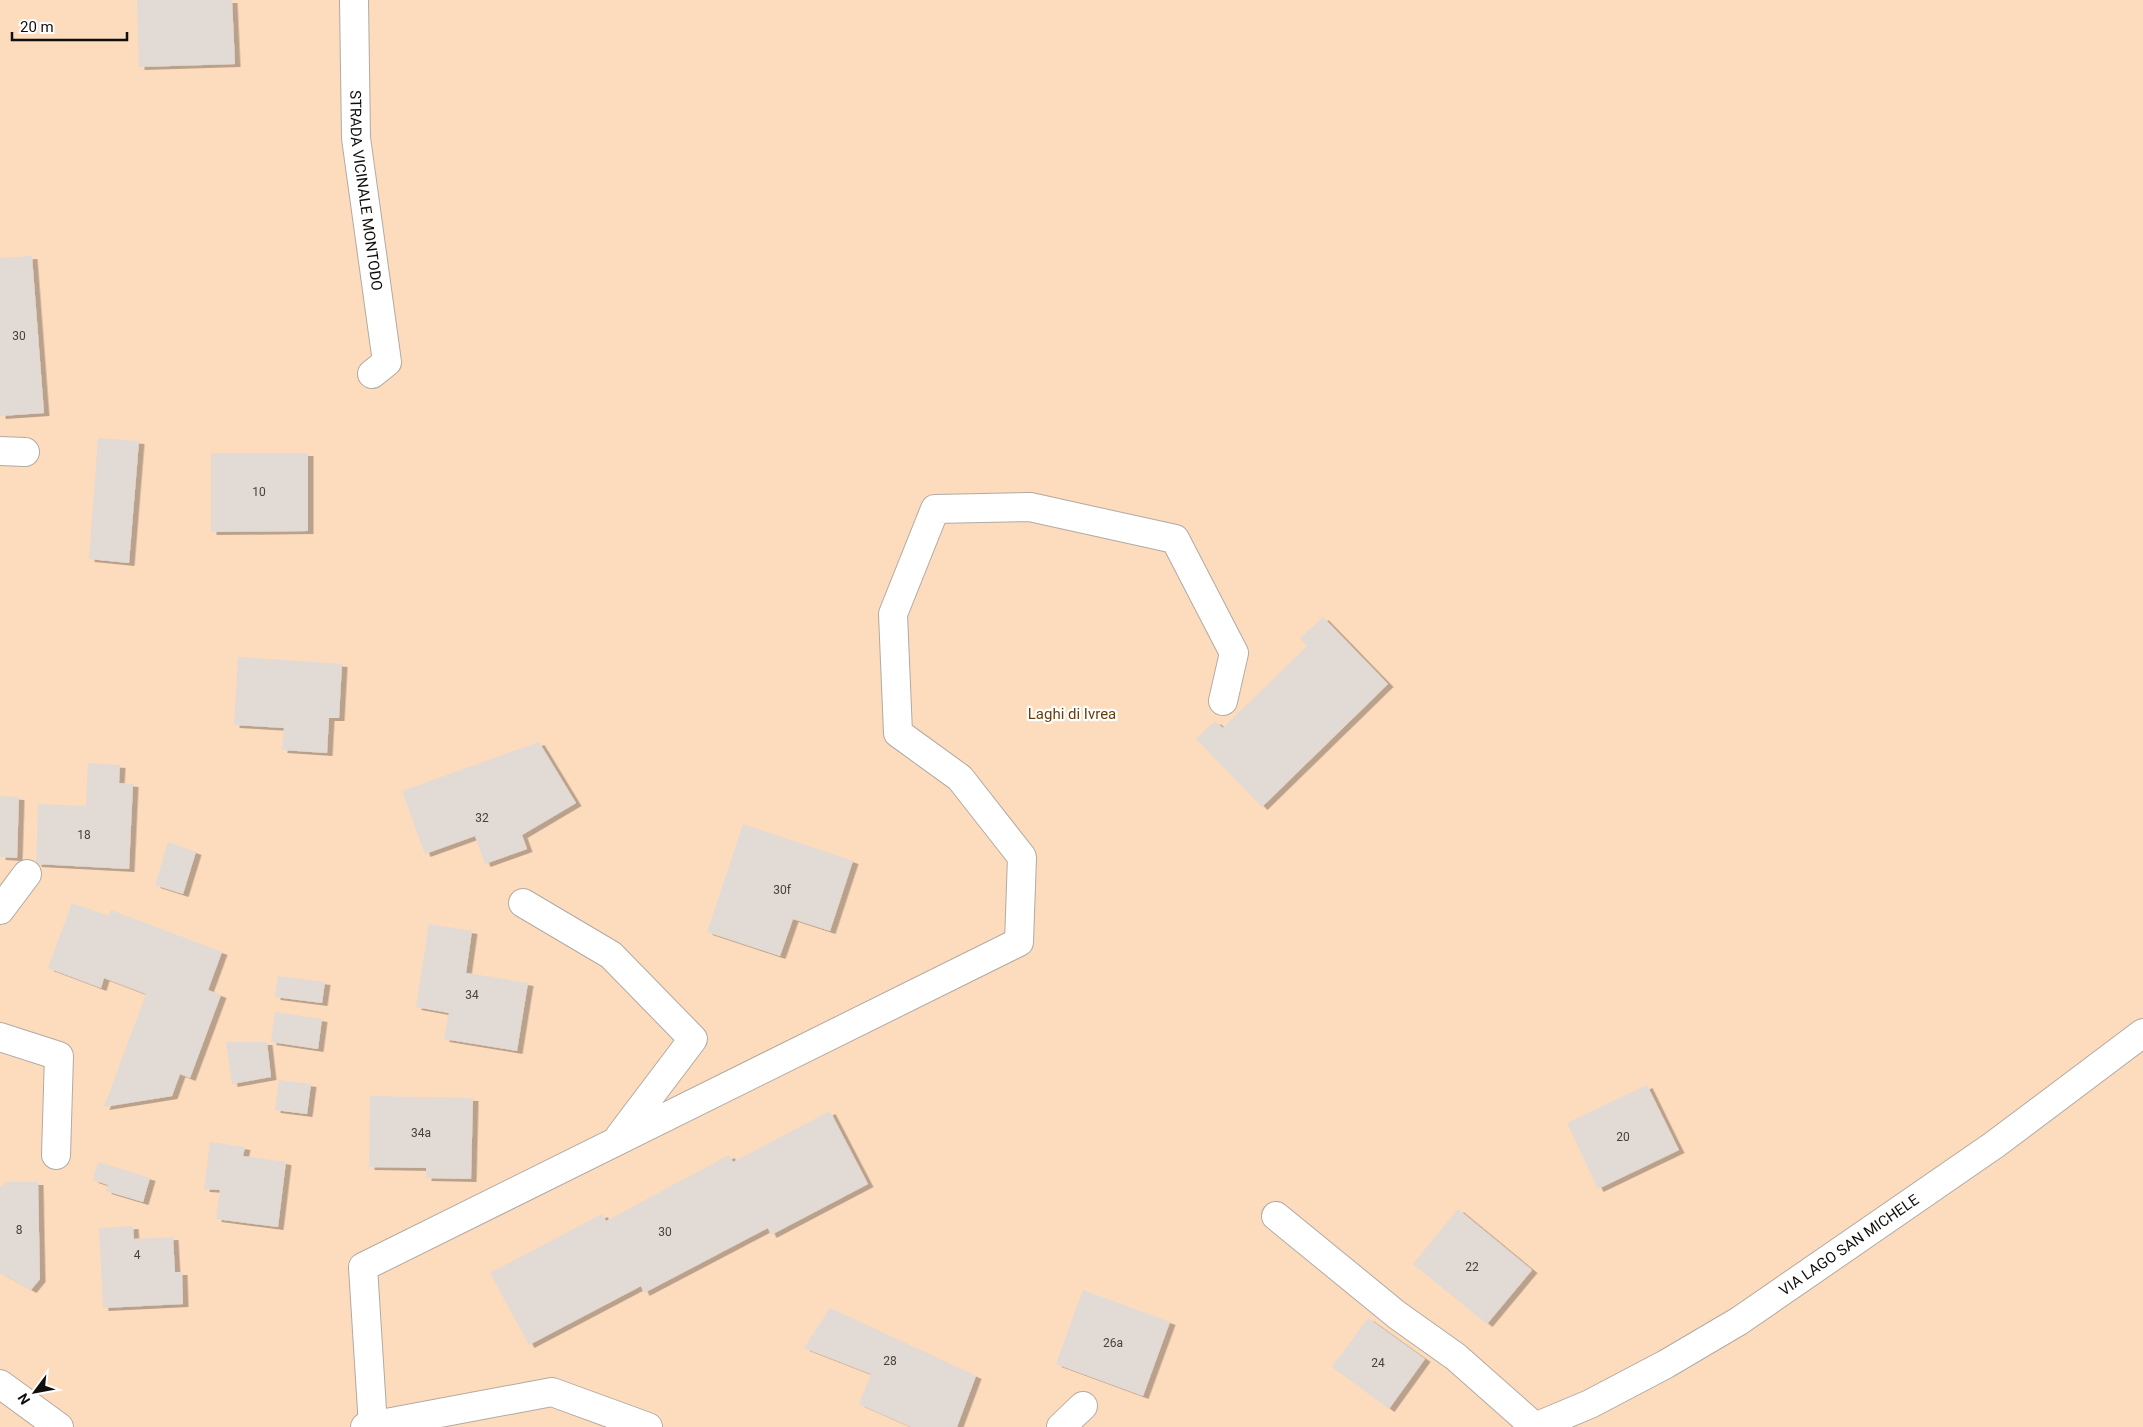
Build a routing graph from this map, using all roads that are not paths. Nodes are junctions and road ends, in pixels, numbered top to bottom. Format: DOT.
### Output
graph roads {
  1 [pos="354,0"];
  2 [pos="372,374"];
  3 [pos="1223,701"];
  4 [pos="27,874"];
  5 [pos="523,902"];
  6 [pos="0,910"];
  7 [pos="2143,1033"];
  8 [pos="0,1037"];
  9 [pos="615,1142"];
  10 [pos="56,1155"];
  11 [pos="1276,1216"];
  12 [pos="0,1384"];
  13 [pos="1083,1406"];
  14 [pos="369,1426"];
  15 [pos="59,1427"];
  16 [pos="648,1427"];
  17 [pos="1061,1427"];
  18 [pos="1535,1427"];
  1 -- 2 [label="street, STRADA VICINALE MONTODO"];
  3 -- 9 [label="street"];
  4 -- 6 [label="street"];
  5 -- 9 [label="street"];
  7 -- 18 [label="street, VIA LAGO SAN MICHELE"];
  8 -- 10 [label="street"];
  9 -- 14 [label="street"];
  11 -- 18 [label="street"];
  12 -- 15 [label="street"];
  13 -- 17 [label="street"];
  14 -- 16 [label="street"];
}
